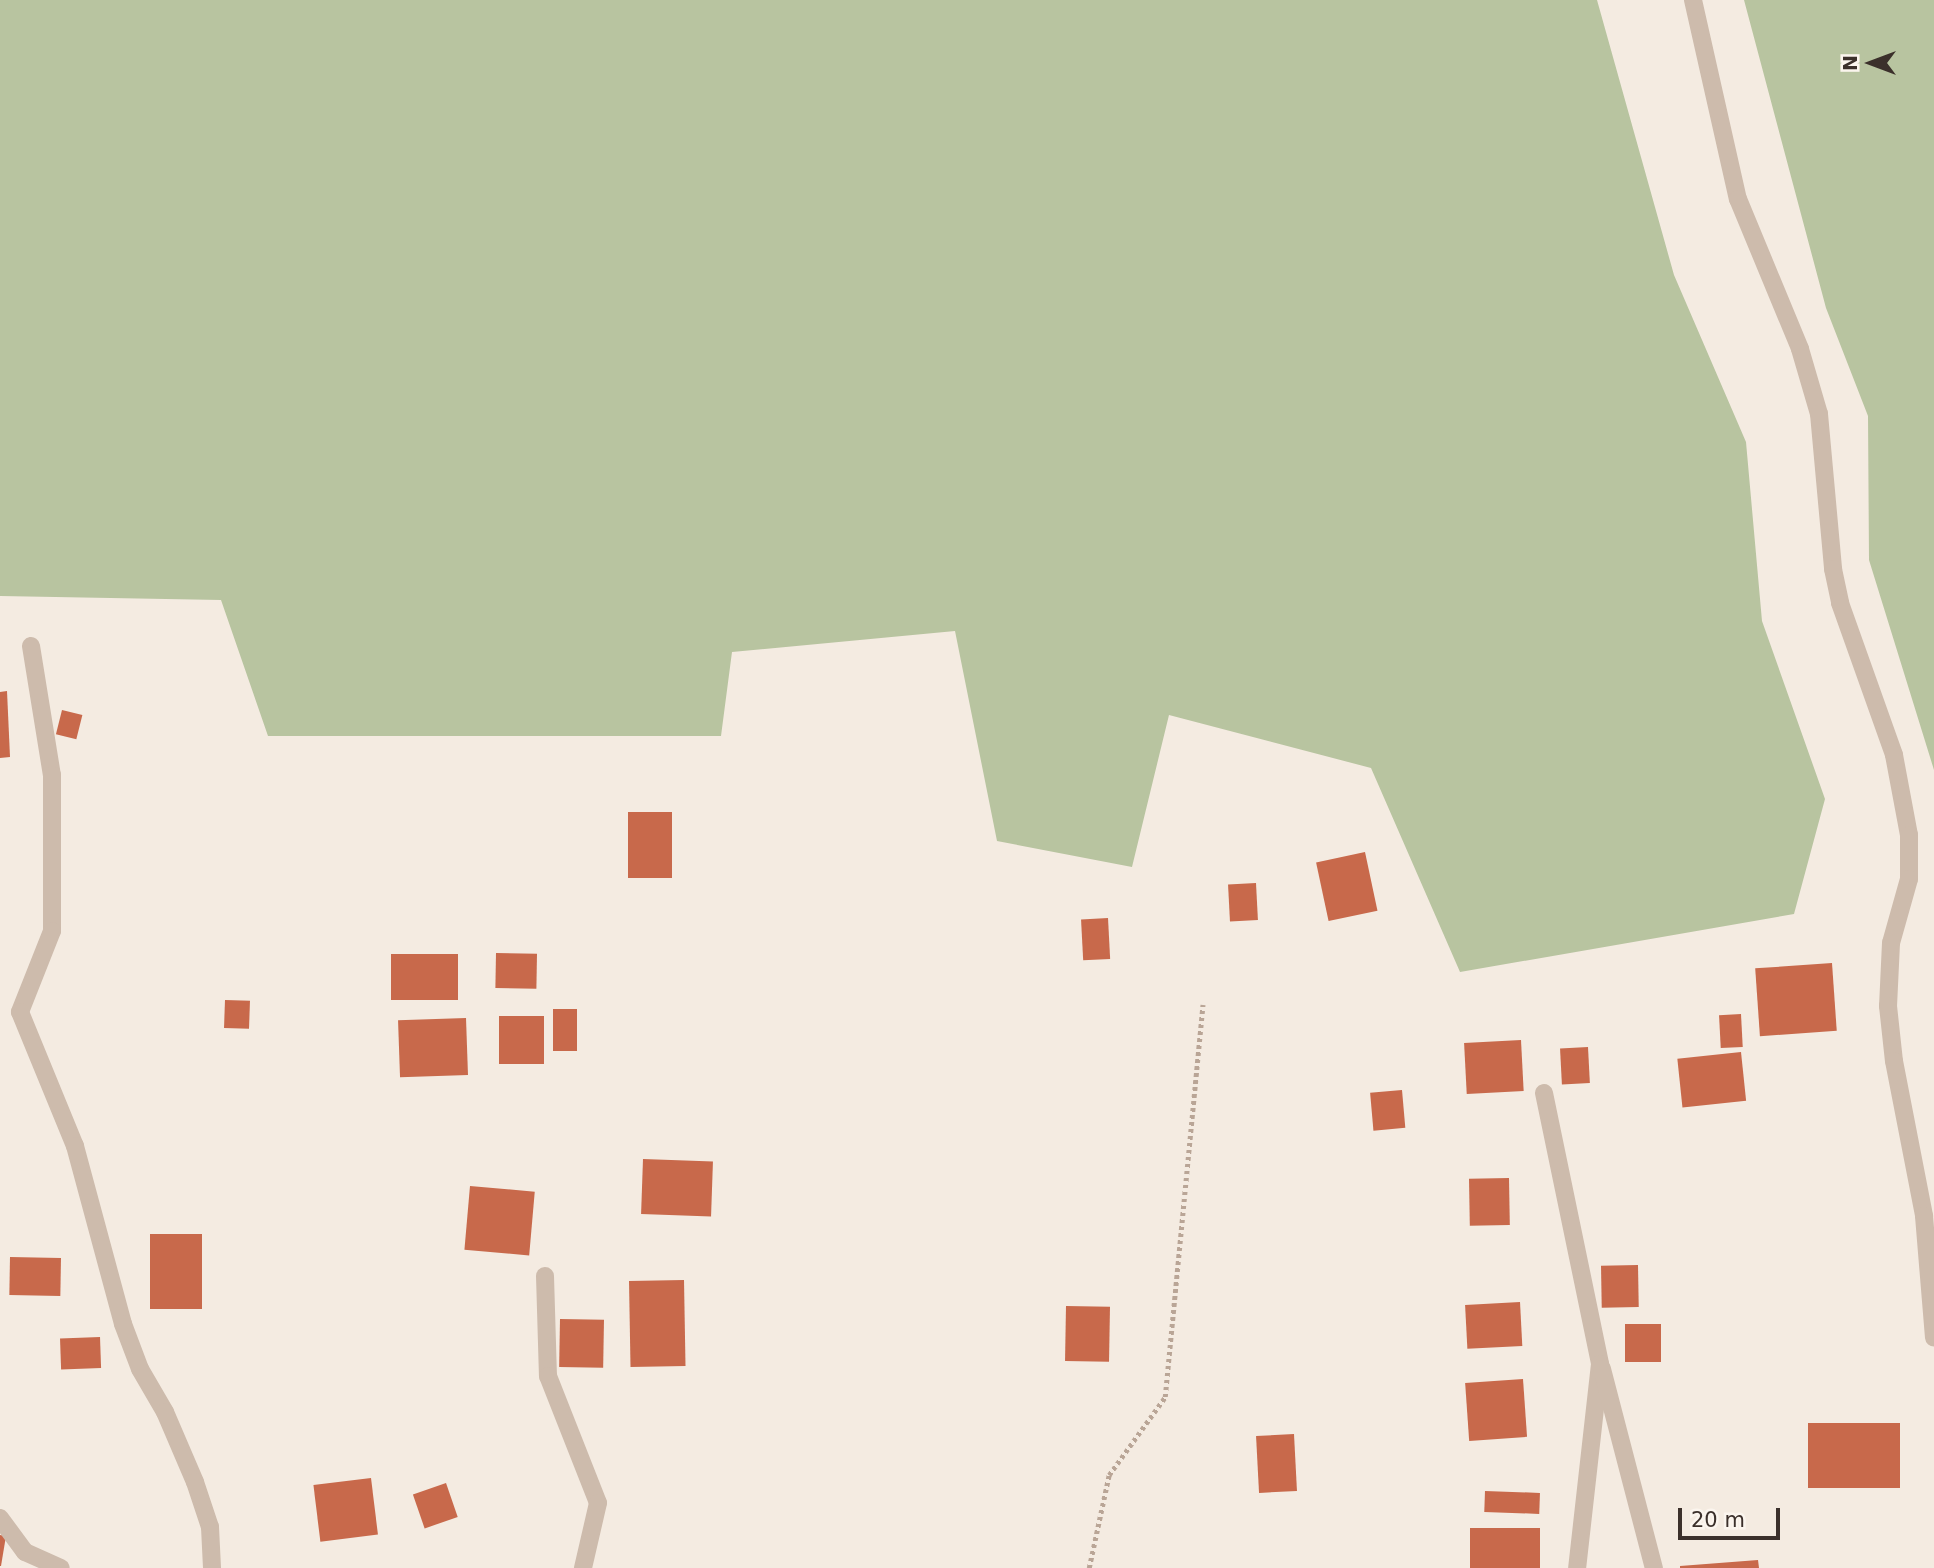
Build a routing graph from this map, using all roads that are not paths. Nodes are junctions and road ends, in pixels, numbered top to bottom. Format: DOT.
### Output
graph roads {
  1 [pos="1693,0"];
  2 [pos="30,646"];
  3 [pos="1544,1093"];
  4 [pos="545,1276"];
  5 [pos="1934,1338"];
  6 [pos="1600,1364"];
  7 [pos="0,1518"];
  8 [pos="61,1568"];
  9 [pos="212,1568"];
  10 [pos="583,1568"];
  11 [pos="1577,1568"];
  12 [pos="1654,1568"];
  1 -- 5 [label="street"];
  2 -- 9 [label="street"];
  3 -- 6 [label="street"];
  4 -- 10 [label="street"];
  6 -- 11 [label="street"];
  6 -- 12 [label="street"];
  7 -- 8 [label="street"];
}
